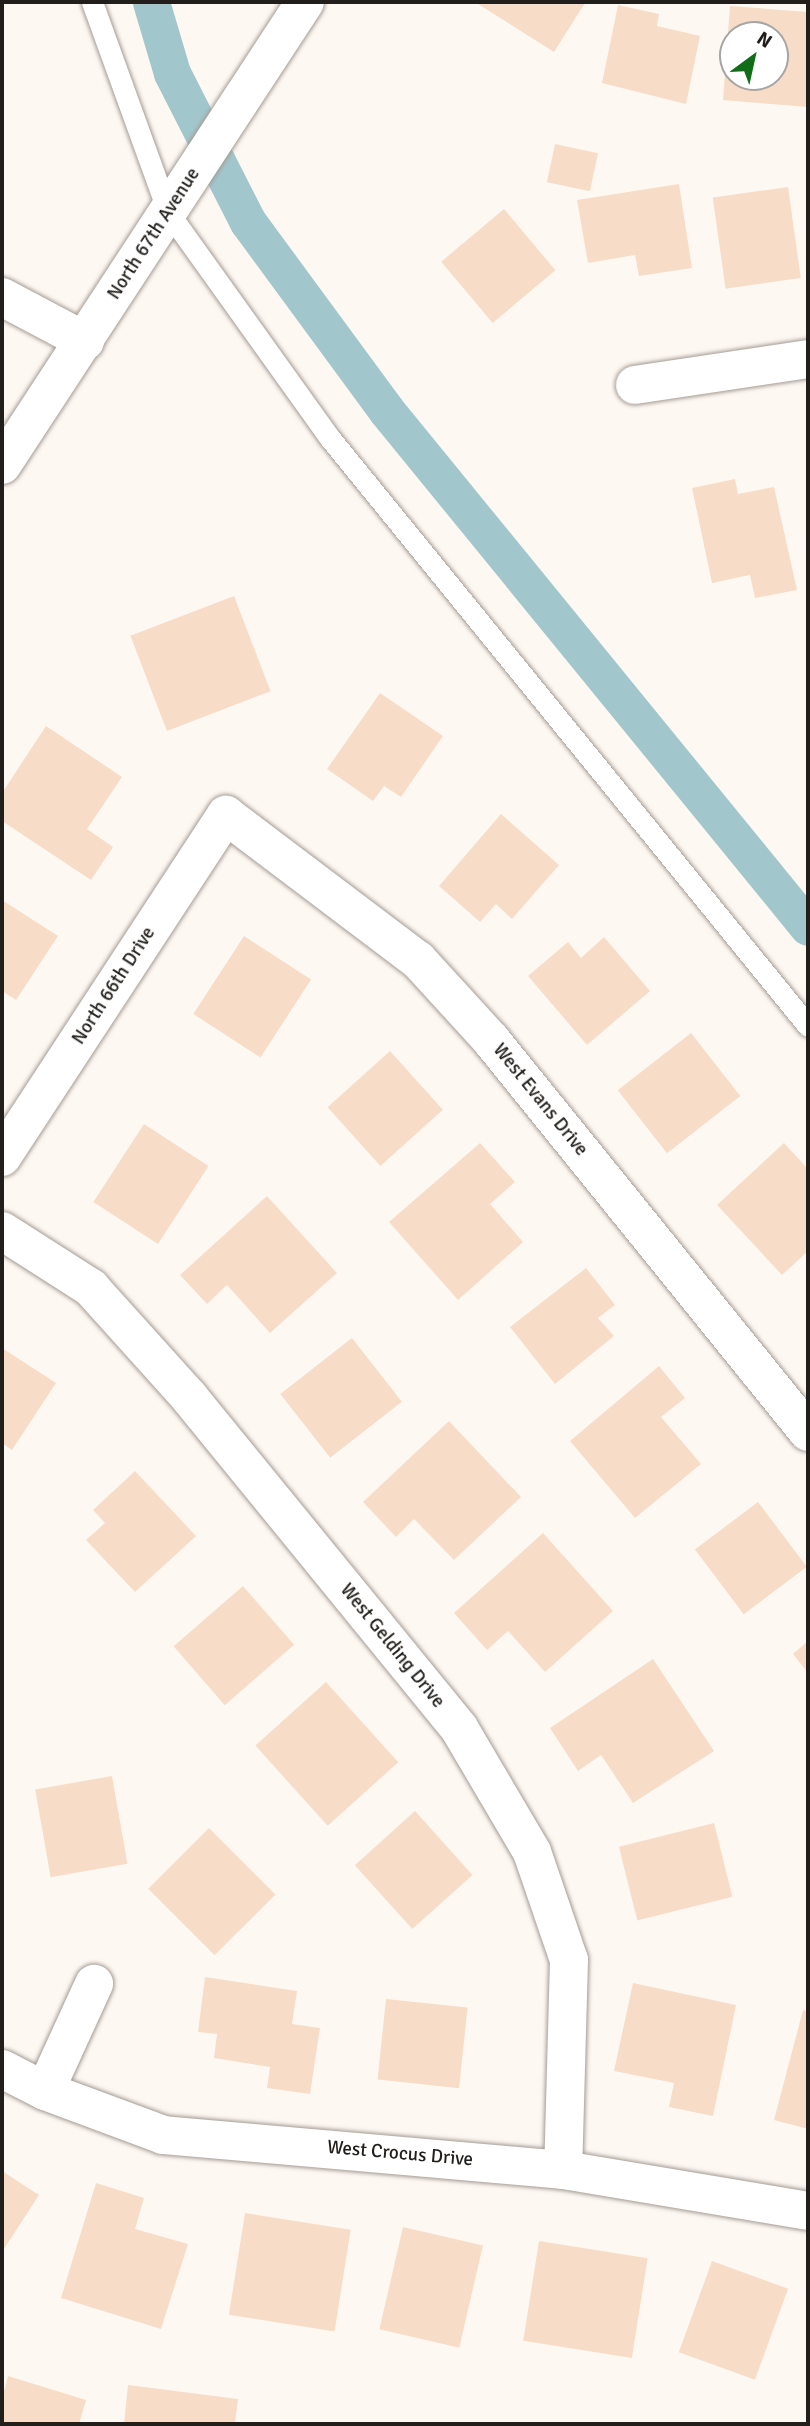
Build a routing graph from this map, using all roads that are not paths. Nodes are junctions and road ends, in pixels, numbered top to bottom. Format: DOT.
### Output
graph roads {
  1 [pos="92,2"];
  2 [pos="305,2"];
  3 [pos="168,212"];
  4 [pos="2,297"];
  5 [pos="85,341"];
  6 [pos="808,359"];
  7 [pos="635,385"];
  8 [pos="2,465"];
  9 [pos="226,815"];
  10 [pos="808,1026"];
  11 [pos="2,1157"];
  12 [pos="2,1231"];
  13 [pos="808,1432"];
  14 [pos="94,1984"];
  15 [pos="2,2068"];
  16 [pos="45,2091"];
  17 [pos="563,2170"];
  18 [pos="808,2211"];
  1 -- 3 [label="lane"];
  2 -- 3 [label="street, North 67th Avenue"];
  3 -- 5 [label="street, North 67th Avenue"];
  3 -- 10 [label="lane"];
  4 -- 5 [label="street"];
  5 -- 8 [label="street, North 67th Avenue"];
  6 -- 7 [label="street"];
  9 -- 11 [label="street, North 66th Drive"];
  9 -- 13 [label="street, West Evans Drive"];
  12 -- 17 [label="street, West Gelding Drive"];
  14 -- 16 [label="street"];
  15 -- 16 [label="street, West Crocus Drive"];
  16 -- 17 [label="street, West Crocus Drive"];
  17 -- 18 [label="street, West Crocus Drive"];
}
